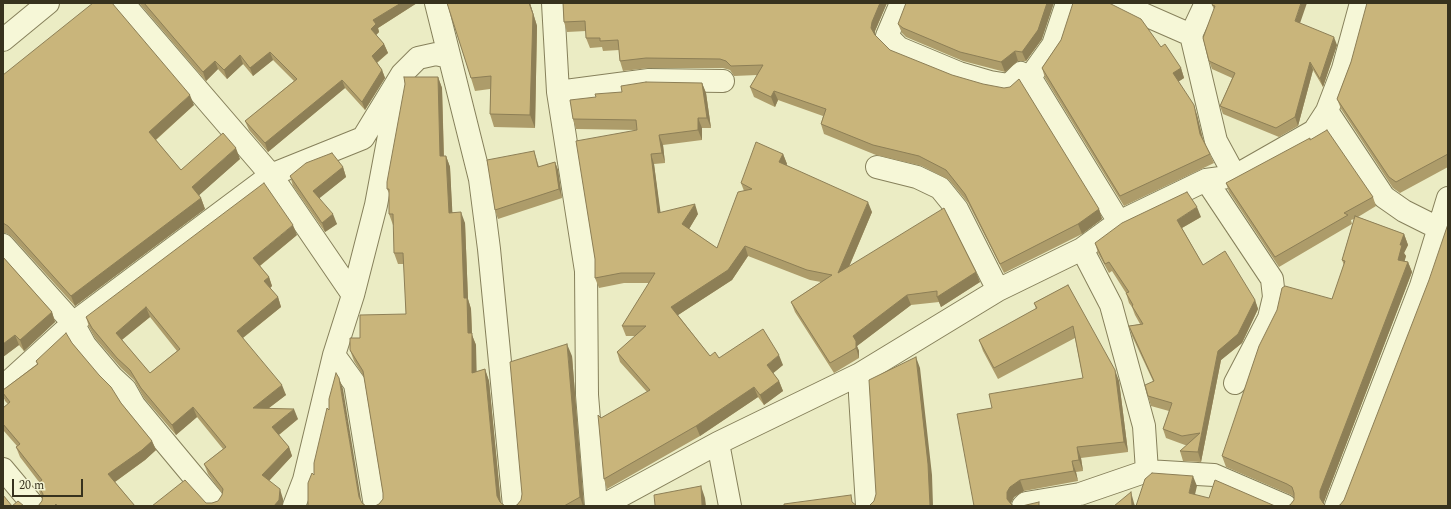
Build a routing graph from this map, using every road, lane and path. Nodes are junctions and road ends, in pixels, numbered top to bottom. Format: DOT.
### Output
graph roads {
  1 [pos="48,3"];
  2 [pos="123,3"];
  3 [pos="436,3"];
  4 [pos="553,3"];
  5 [pos="901,3"];
  6 [pos="1067,3"];
  7 [pos="1118,3"];
  8 [pos="1206,3"];
  9 [pos="1361,3"];
  10 [pos="1191,35"];
  11 [pos="3,40"];
  12 [pos="449,57"];
  13 [pos="402,74"];
  14 [pos="1030,77"];
  15 [pos="723,81"];
  16 [pos="558,92"];
  17 [pos="1327,111"];
  18 [pos="877,167"];
  19 [pos="271,175"];
  20 [pos="1235,176"];
  21 [pos="1206,180"];
  22 [pos="1448,198"];
  23 [pos="1119,222"];
  24 [pos="1438,228"];
  25 [pos="3,245"];
  26 [pos="1082,249"];
  27 [pos="998,290"];
  28 [pos="353,295"];
  29 [pos="73,323"];
  30 [pos="334,355"];
  31 [pos="860,374"];
  32 [pos="1235,383"];
  33 [pos="3,386"];
  34 [pos="718,443"];
  35 [pos="3,469"];
  36 [pos="1147,471"];
  37 [pos="1082,500"];
  38 [pos="214,501"];
  39 [pos="34,506"];
  40 [pos="294,506"];
  41 [pos="375,506"];
  42 [pos="514,506"];
  43 [pos="596,506"];
  44 [pos="602,506"];
  45 [pos="730,506"];
  46 [pos="867,506"];
  47 [pos="1023,506"];
  48 [pos="1286,506"];
  49 [pos="1336,506"];
  1 -- 11 [label="street"];
  2 -- 19 [label="street"];
  3 -- 12 [label="street"];
  4 -- 16 [label="street"];
  5 -- 14 [label="street"];
  6 -- 14 [label="street"];
  7 -- 10 [label="street"];
  8 -- 10 [label="street"];
  9 -- 17 [label="street"];
  10 -- 20 [label="street"];
  12 -- 13 [label="street"];
  12 -- 42 [label="street"];
  13 -- 19 [label="street"];
  13 -- 28 [label="street"];
  14 -- 23 [label="street"];
  15 -- 16 [label="street"];
  16 -- 43 [label="street"];
  17 -- 20 [label="street"];
  17 -- 24 [label="street"];
  18 -- 27 [label="street"];
  19 -- 28 [label="street"];
  19 -- 29 [label="street"];
  20 -- 21 [label="street"];
  21 -- 23 [label="street"];
  21 -- 32 [label="street"];
  22 -- 24 [label="street"];
  23 -- 26 [label="street"];
  24 -- 49 [label="street"];
  25 -- 29 [label="street"];
  26 -- 27 [label="street"];
  26 -- 36 [label="street"];
  27 -- 31 [label="street"];
  28 -- 30 [label="street"];
  29 -- 33 [label="street"];
  29 -- 38 [label="street"];
  30 -- 40 [label="street"];
  30 -- 41 [label="street"];
  31 -- 34 [label="street"];
  31 -- 46 [label="street"];
  34 -- 44 [label="street"];
  34 -- 45 [label="street"];
  35 -- 39 [label="street"];
  36 -- 37 [label="street"];
  36 -- 48 [label="street"];
  37 -- 47 [label="street"];
}
